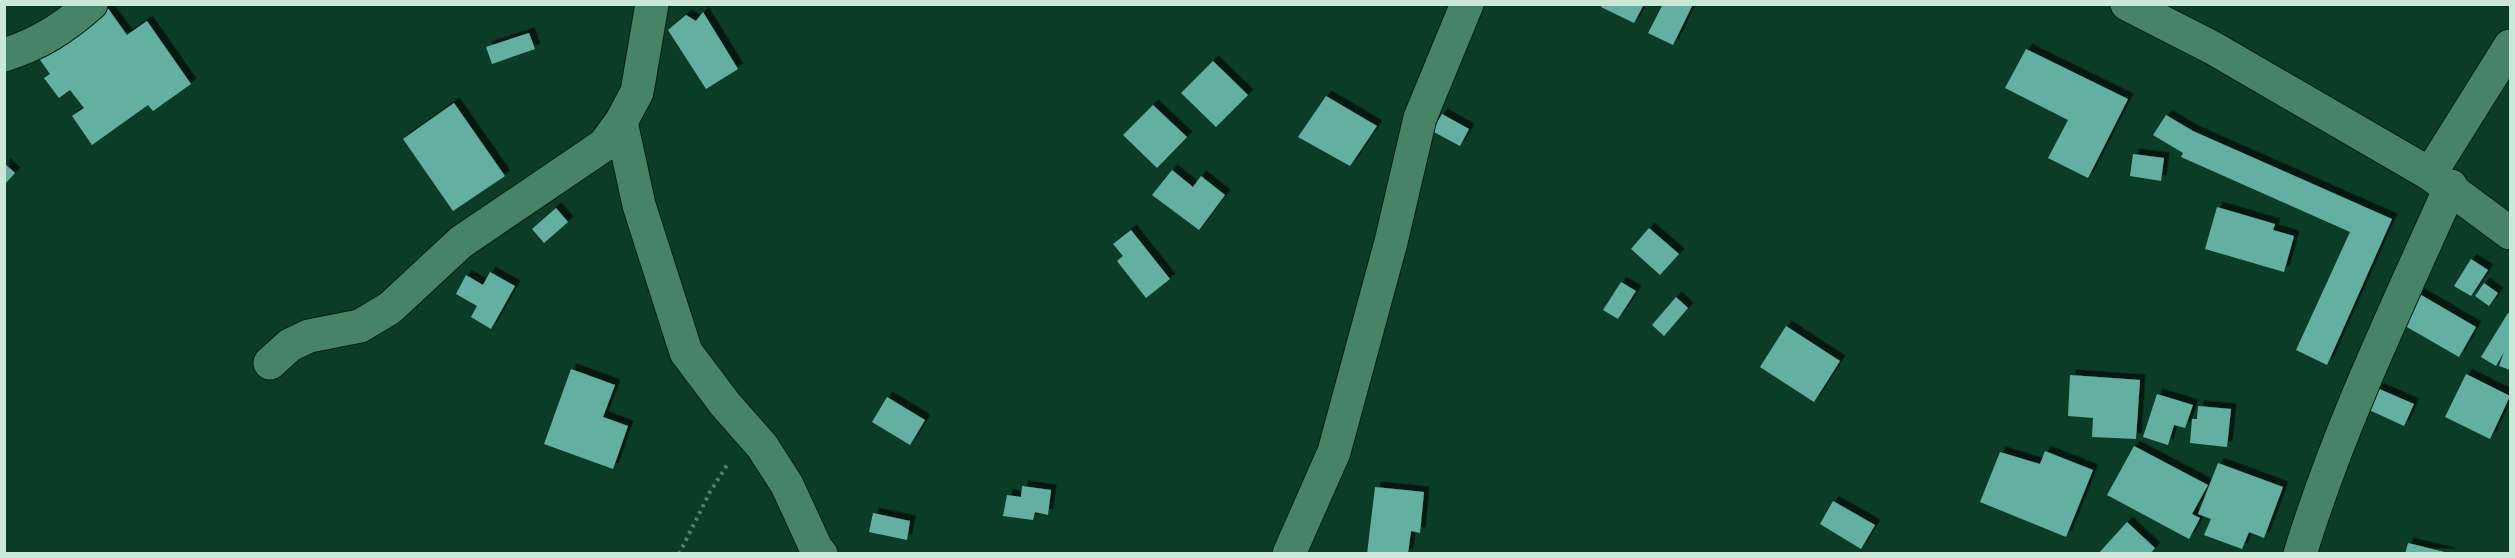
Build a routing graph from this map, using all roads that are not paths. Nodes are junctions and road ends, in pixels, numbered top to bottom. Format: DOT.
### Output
graph roads {
  1 [pos="91,4"];
  2 [pos="652,4"];
  3 [pos="1467,4"];
  4 [pos="2127,4"];
  5 [pos="2511,46"];
  6 [pos="4,55"];
  7 [pos="621,122"];
  8 [pos="2440,180"];
  9 [pos="2511,232"];
  10 [pos="270,363"];
  11 [pos="821,554"];
  12 [pos="1289,554"];
  13 [pos="2300,554"];
  1 -- 6 [label="street"];
  2 -- 7 [label="street"];
  3 -- 12 [label="street"];
  4 -- 8 [label="street"];
  5 -- 8 [label="street"];
  7 -- 10 [label="street"];
  7 -- 11 [label="street"];
  8 -- 9 [label="street"];
  8 -- 13 [label="street"];
}
